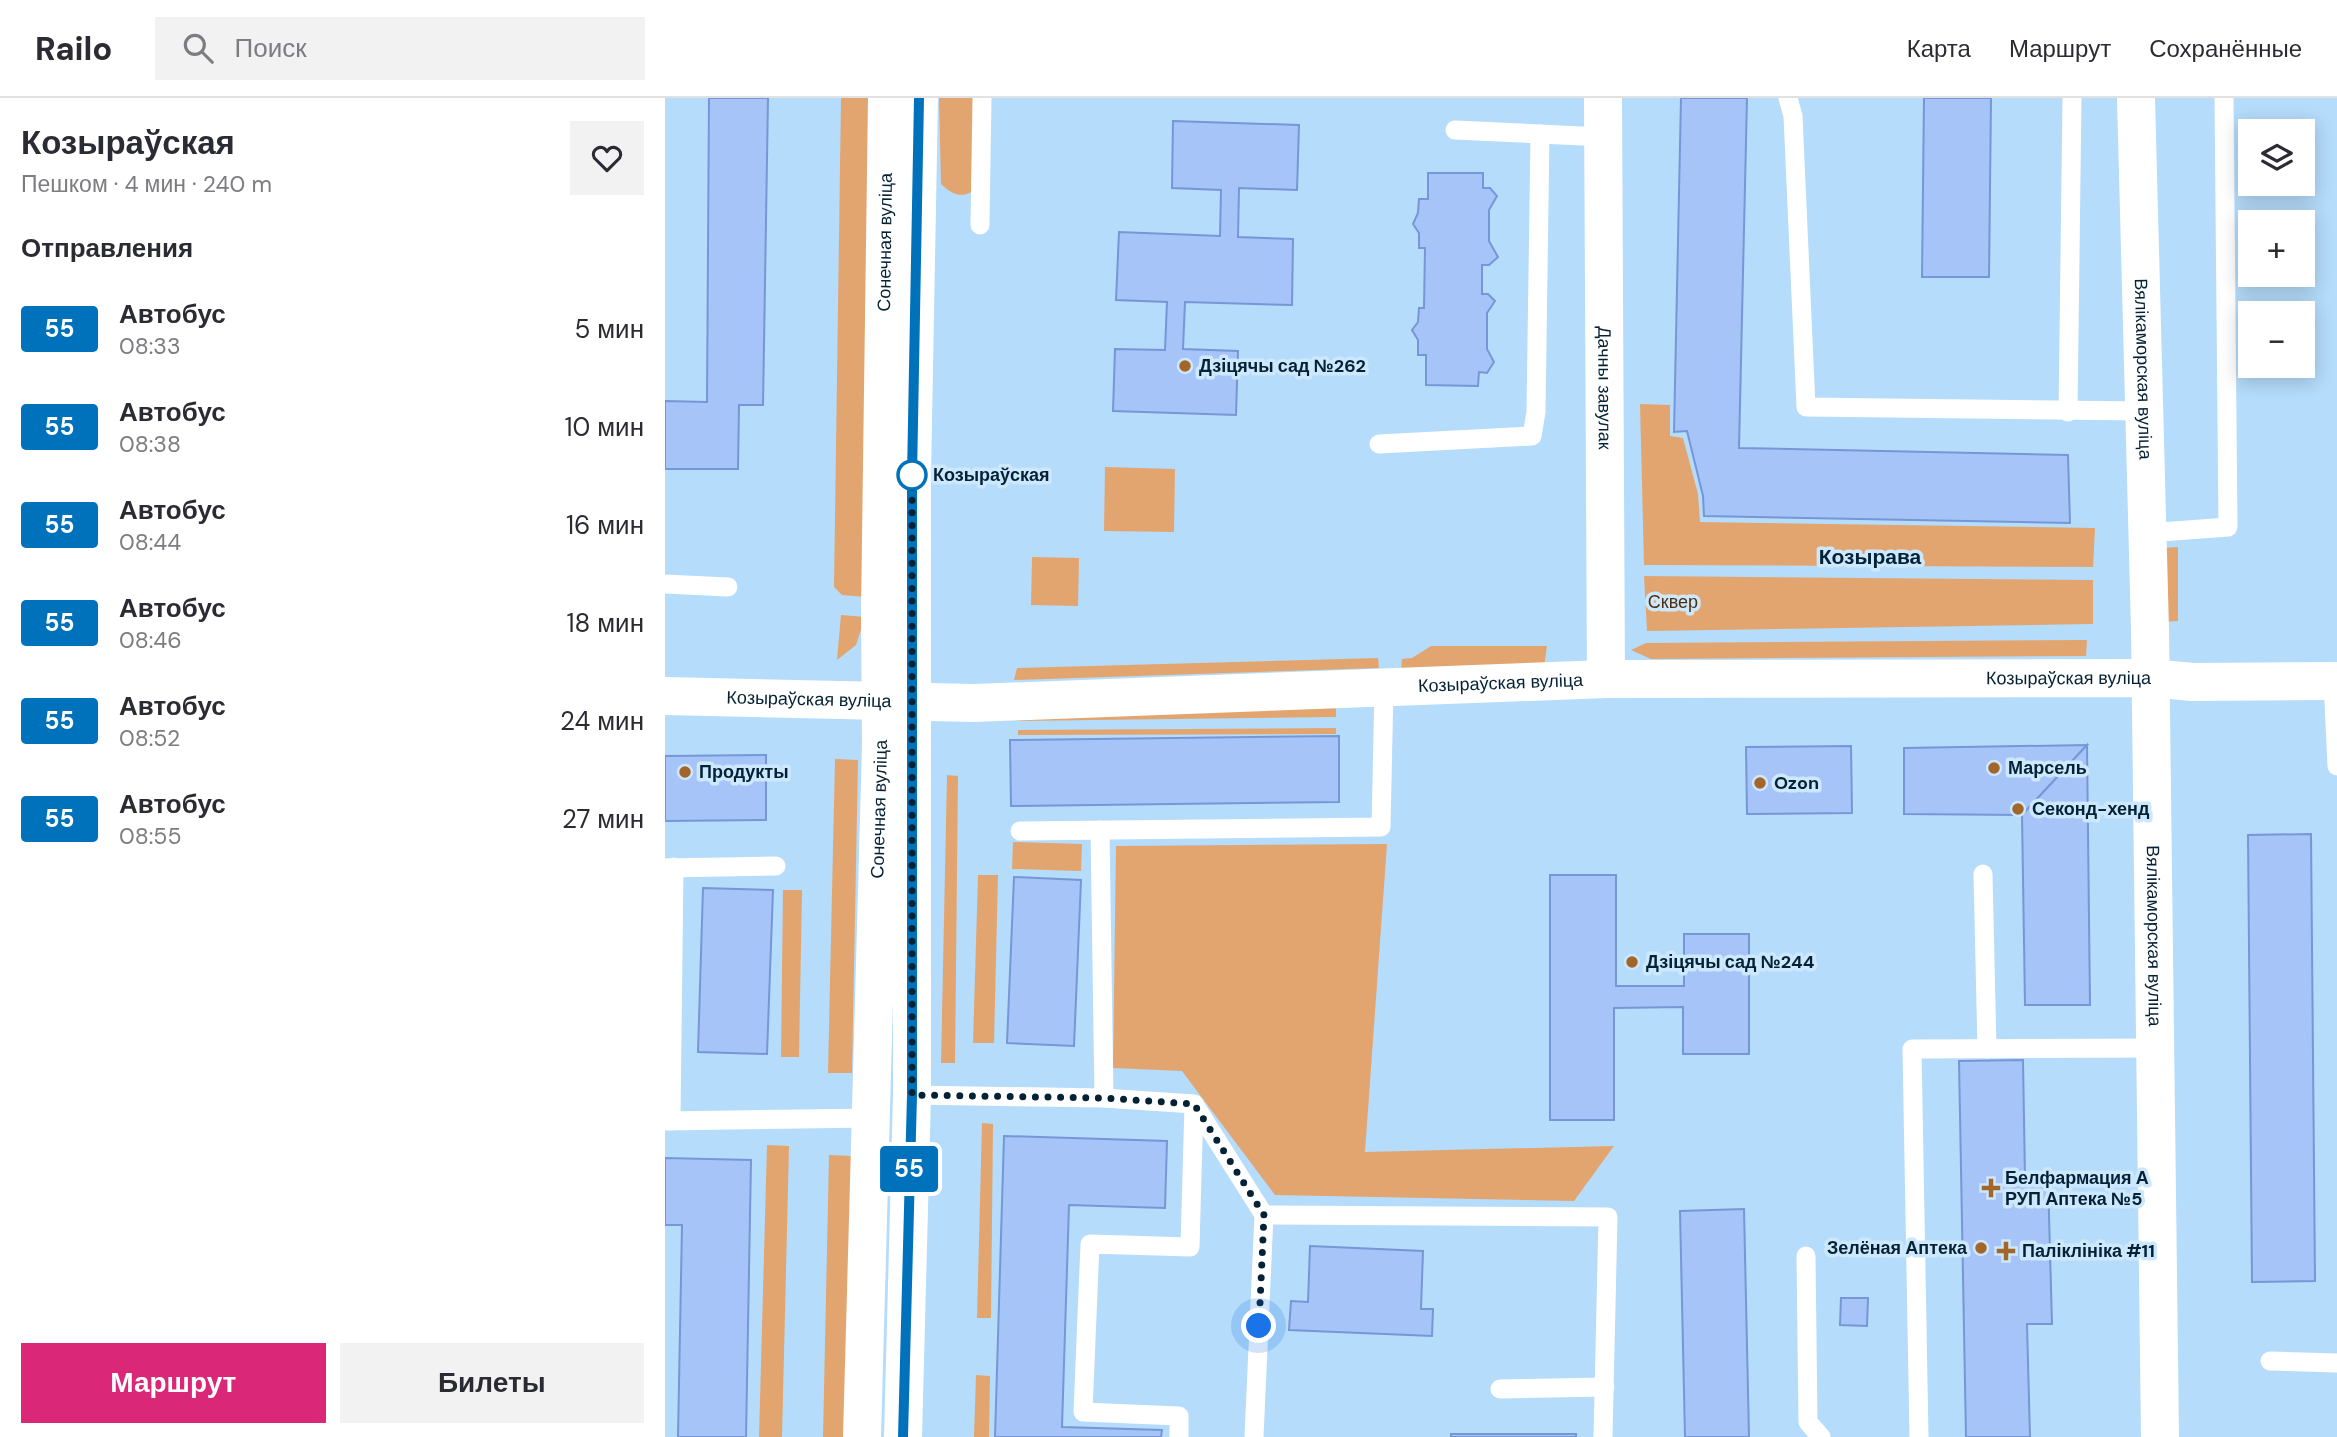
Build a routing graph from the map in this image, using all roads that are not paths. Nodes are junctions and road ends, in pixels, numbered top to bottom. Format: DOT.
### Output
graph roads {
  1 [pos="887,98"];
  2 [pos="919,98"];
  3 [pos="982,98"];
  4 [pos="1603,98"];
  5 [pos="1788,98"];
  6 [pos="2072,98"];
  7 [pos="2136,98"];
  8 [pos="2224,98"];
  9 [pos="1455,130"];
  10 [pos="1540,134"];
  11 [pos="1603,137"];
  12 [pos="981,225"];
  13 [pos="2143,411"];
  14 [pos="2068,412"];
  15 [pos="1379,444"];
  16 [pos="2147,533"];
  17 [pos="665,584"];
  18 [pos="728,587"];
  19 [pos="2150,678"];
  20 [pos="1606,679"];
  21 [pos="2335,681"];
  22 [pos="1384,689"];
  23 [pos="665,696"];
  24 [pos="897,701"];
  25 [pos="2337,766"];
  26 [pos="1100,830"];
  27 [pos="1020,831"];
  28 [pos="776,866"];
  29 [pos="670,868"];
  30 [pos="1983,874"];
  31 [pos="2155,1048"];
  32 [pos="1987,1049"];
  33 [pos="912,1095"];
  34 [pos="1104,1098"];
  35 [pos="1194,1104"];
  36 [pos="872,1118"];
  37 [pos="668,1121"];
  38 [pos="1264,1215"];
  39 [pos="1805,1256"];
  40 [pos="2270,1361"];
  41 [pos="2337,1363"];
  42 [pos="1605,1387"];
  43 [pos="1500,1389"];
  44 [pos="862,1437"];
  45 [pos="902,1437"];
  46 [pos="1179,1437"];
  47 [pos="1254,1437"];
  48 [pos="1603,1437"];
  49 [pos="1821,1437"];
  50 [pos="1919,1437"];
  51 [pos="2160,1437"];
  1 -- 24 [label="street, Сонечная вуліца"];
  2 -- 24 [label="street, Сонечная вуліца"];
  3 -- 12 [label="lane"];
  4 -- 11 [label="street, Дачны завулак"];
  5 -- 14 [label="lane"];
  6 -- 14 [label="lane"];
  7 -- 13 [label="street, Вялікаморская вуліца"];
  8 -- 16 [label="lane"];
  9 -- 10 [label="lane"];
  10 -- 11 [label="lane"];
  10 -- 15 [label="lane"];
  11 -- 20 [label="street, Дачны завулак"];
  13 -- 14 [label="lane"];
  13 -- 16 [label="street, Вялікаморская вуліца"];
  16 -- 19 [label="street, Вялікаморская вуліца"];
  17 -- 18 [label="lane"];
  19 -- 20 [label="street, Козыраўская вуліца"];
  19 -- 21 [label="street, Козыраўская вуліца"];
  19 -- 31 [label="street, Вялікаморская вуліца"];
  20 -- 22 [label="street, Козыраўская вуліца"];
  21 -- 25 [label="lane"];
  22 -- 24 [label="street, Козыраўская вуліца"];
  22 -- 26 [label="lane"];
  23 -- 24 [label="street, Козыраўская вуліца"];
  24 -- 33 [label="street, Сонечная вуліца"];
  24 -- 36 [label="street, Сонечная вуліца"];
  26 -- 27 [label="lane"];
  26 -- 34 [label="lane"];
  28 -- 29 [label="lane"];
  29 -- 37 [label="lane"];
  30 -- 32 [label="lane"];
  31 -- 32 [label="lane"];
  31 -- 51 [label="street, Вялікаморская вуліца"];
  32 -- 50 [label="lane"];
  33 -- 34 [label="lane"];
  33 -- 45 [label="street, Сонечная вуліца"];
  34 -- 35 [label="lane"];
  35 -- 38 [label="lane"];
  35 -- 46 [label="lane"];
  36 -- 37 [label="lane"];
  36 -- 44 [label="street, Сонечная вуліца"];
  38 -- 42 [label="lane"];
  38 -- 47 [label="lane"];
  39 -- 49 [label="lane"];
  40 -- 41 [label="lane"];
  42 -- 43 [label="lane"];
  42 -- 48 [label="lane"];
}
